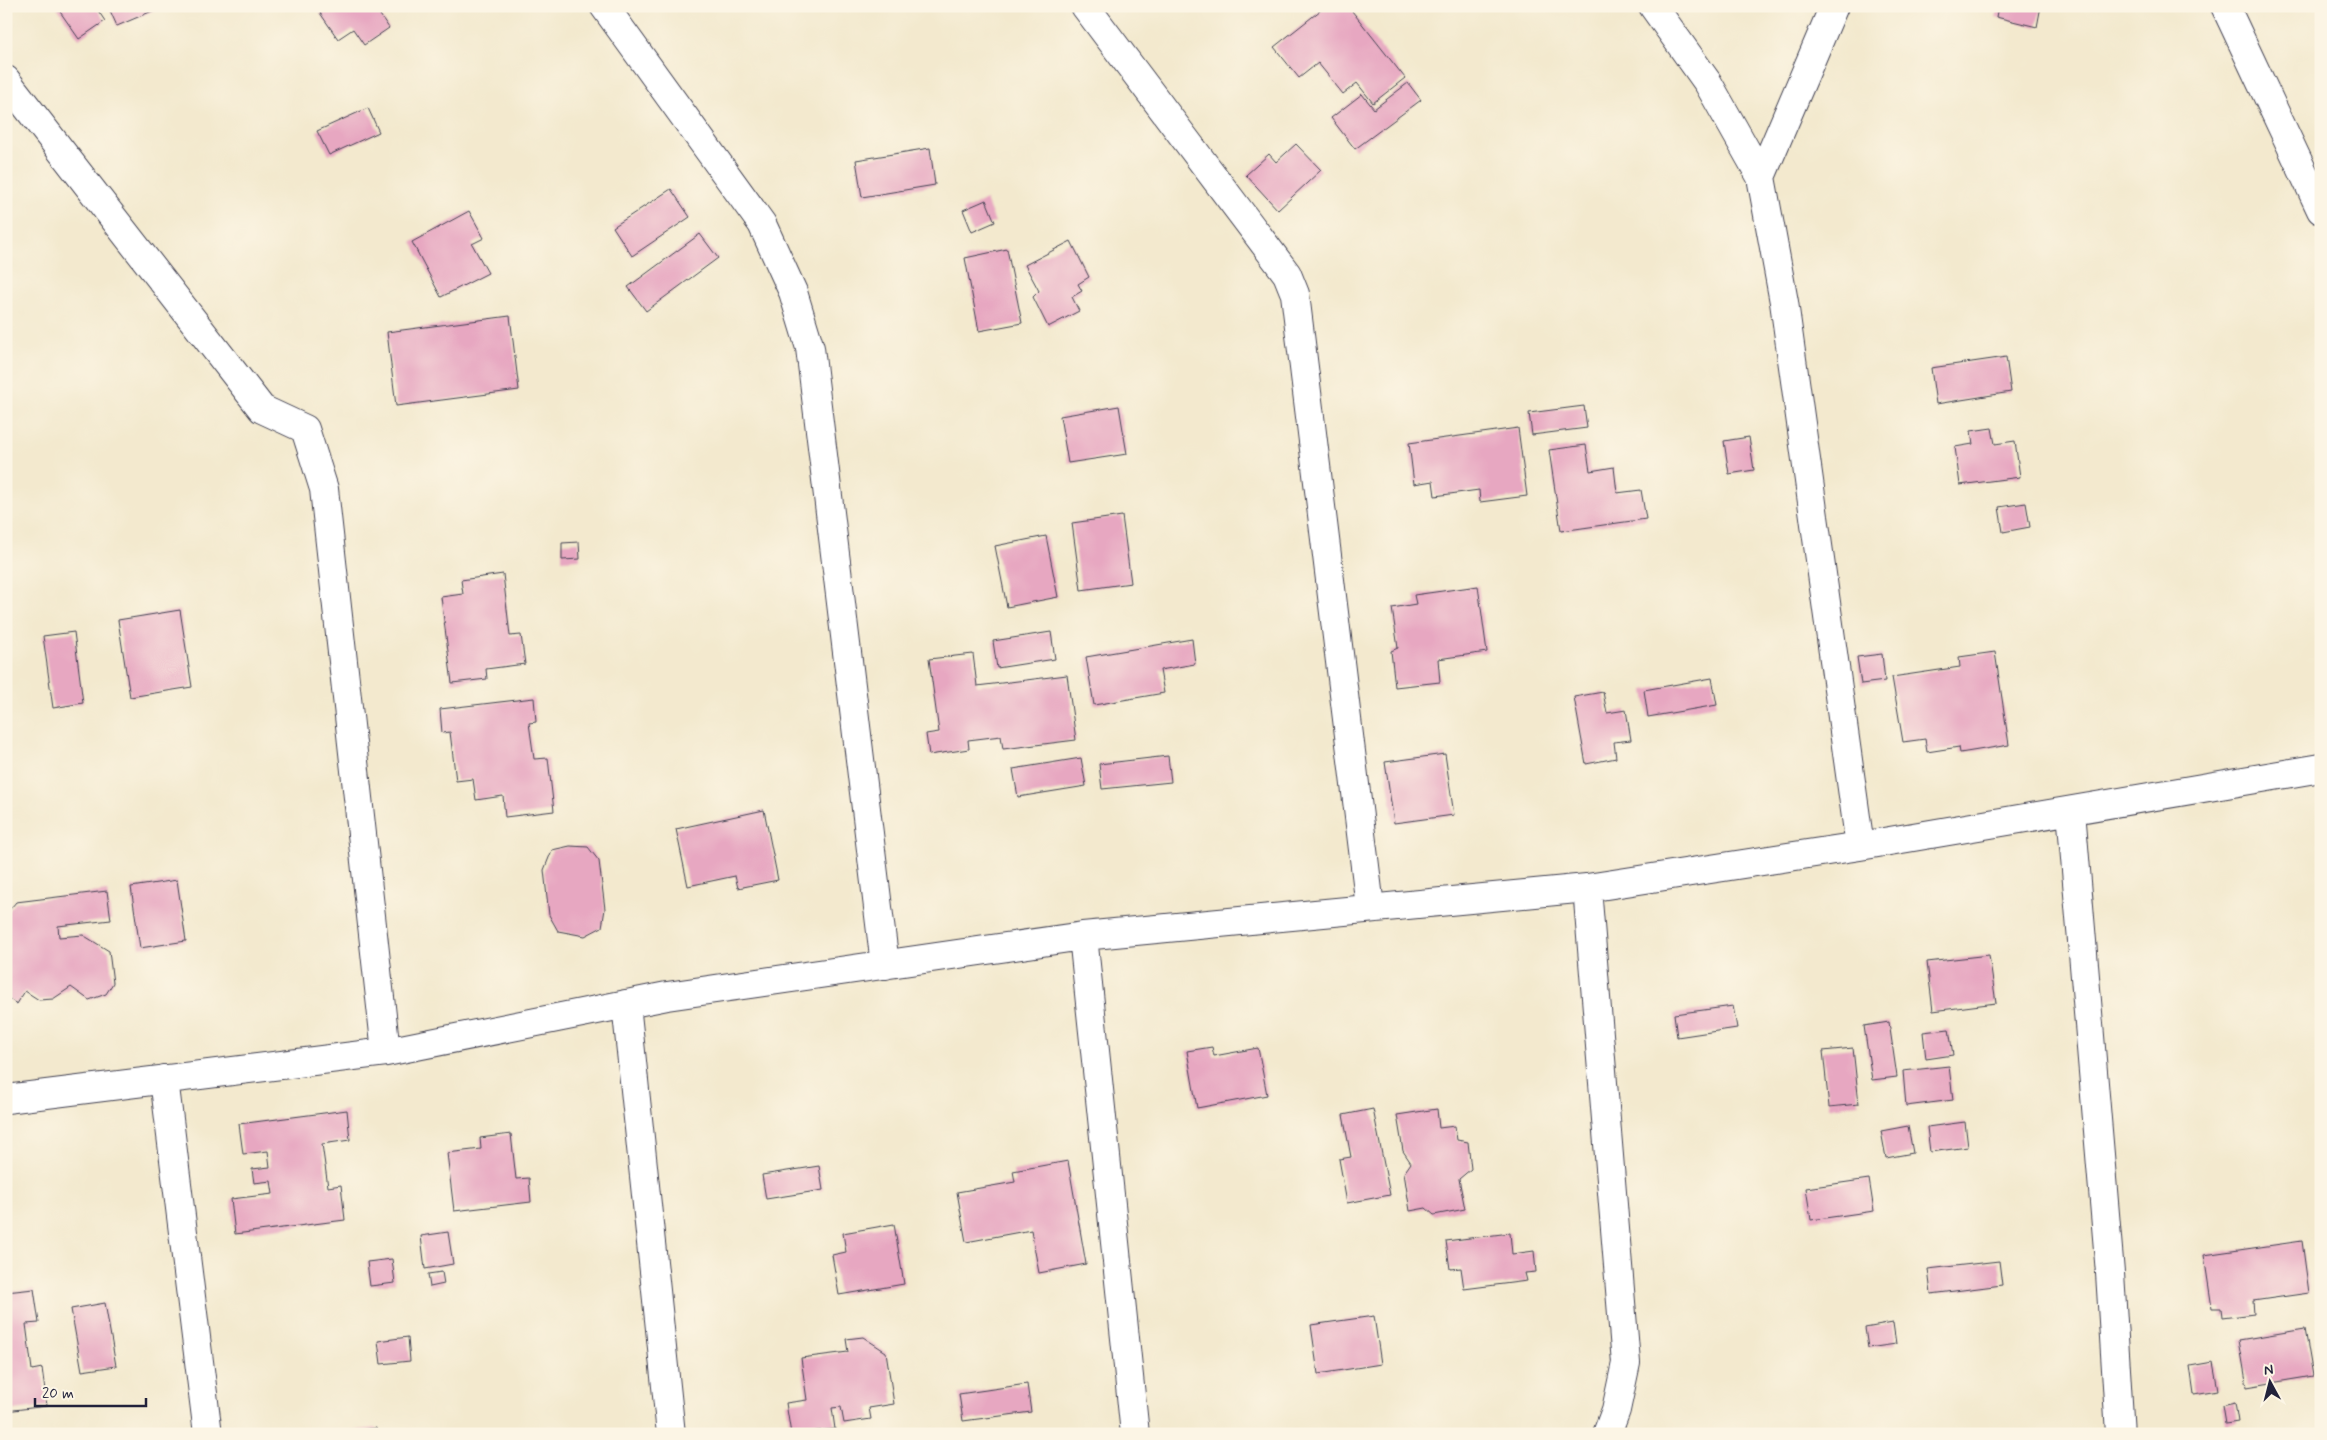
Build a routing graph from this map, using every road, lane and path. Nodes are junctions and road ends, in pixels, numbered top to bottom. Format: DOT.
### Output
graph roads {
  1 [pos="604,6"];
  2 [pos="1085,6"];
  3 [pos="1654,6"];
  4 [pos="1834,6"];
  5 [pos="2225,6"];
  6 [pos="6,80"];
  7 [pos="1760,177"];
  8 [pos="2321,210"];
  9 [pos="2321,768"];
  10 [pos="2071,811"];
  11 [pos="1860,846"];
  12 [pos="1587,888"];
  13 [pos="1370,907"];
  14 [pos="1083,936"];
  15 [pos="885,965"];
  16 [pos="626,1004"];
  17 [pos="386,1052"];
  18 [pos="164,1079"];
  19 [pos="6,1098"];
  20 [pos="208,1434"];
  21 [pos="672,1434"];
  22 [pos="1135,1434"];
  23 [pos="1607,1434"];
  24 [pos="2120,1434"];
  1 -- 15 [label="street"];
  2 -- 13 [label="street"];
  3 -- 7 [label="street"];
  4 -- 7 [label="street"];
  5 -- 8 [label="street"];
  6 -- 17 [label="street"];
  7 -- 11 [label="street"];
  9 -- 10 [label="street"];
  10 -- 11 [label="street"];
  10 -- 24 [label="street"];
  11 -- 12 [label="street"];
  12 -- 13 [label="street"];
  12 -- 23 [label="street"];
  13 -- 14 [label="street"];
  14 -- 15 [label="street"];
  14 -- 22 [label="street"];
  15 -- 16 [label="street"];
  16 -- 17 [label="street"];
  16 -- 21 [label="street"];
  17 -- 18 [label="street"];
  18 -- 19 [label="street"];
  18 -- 20 [label="street"];
}
